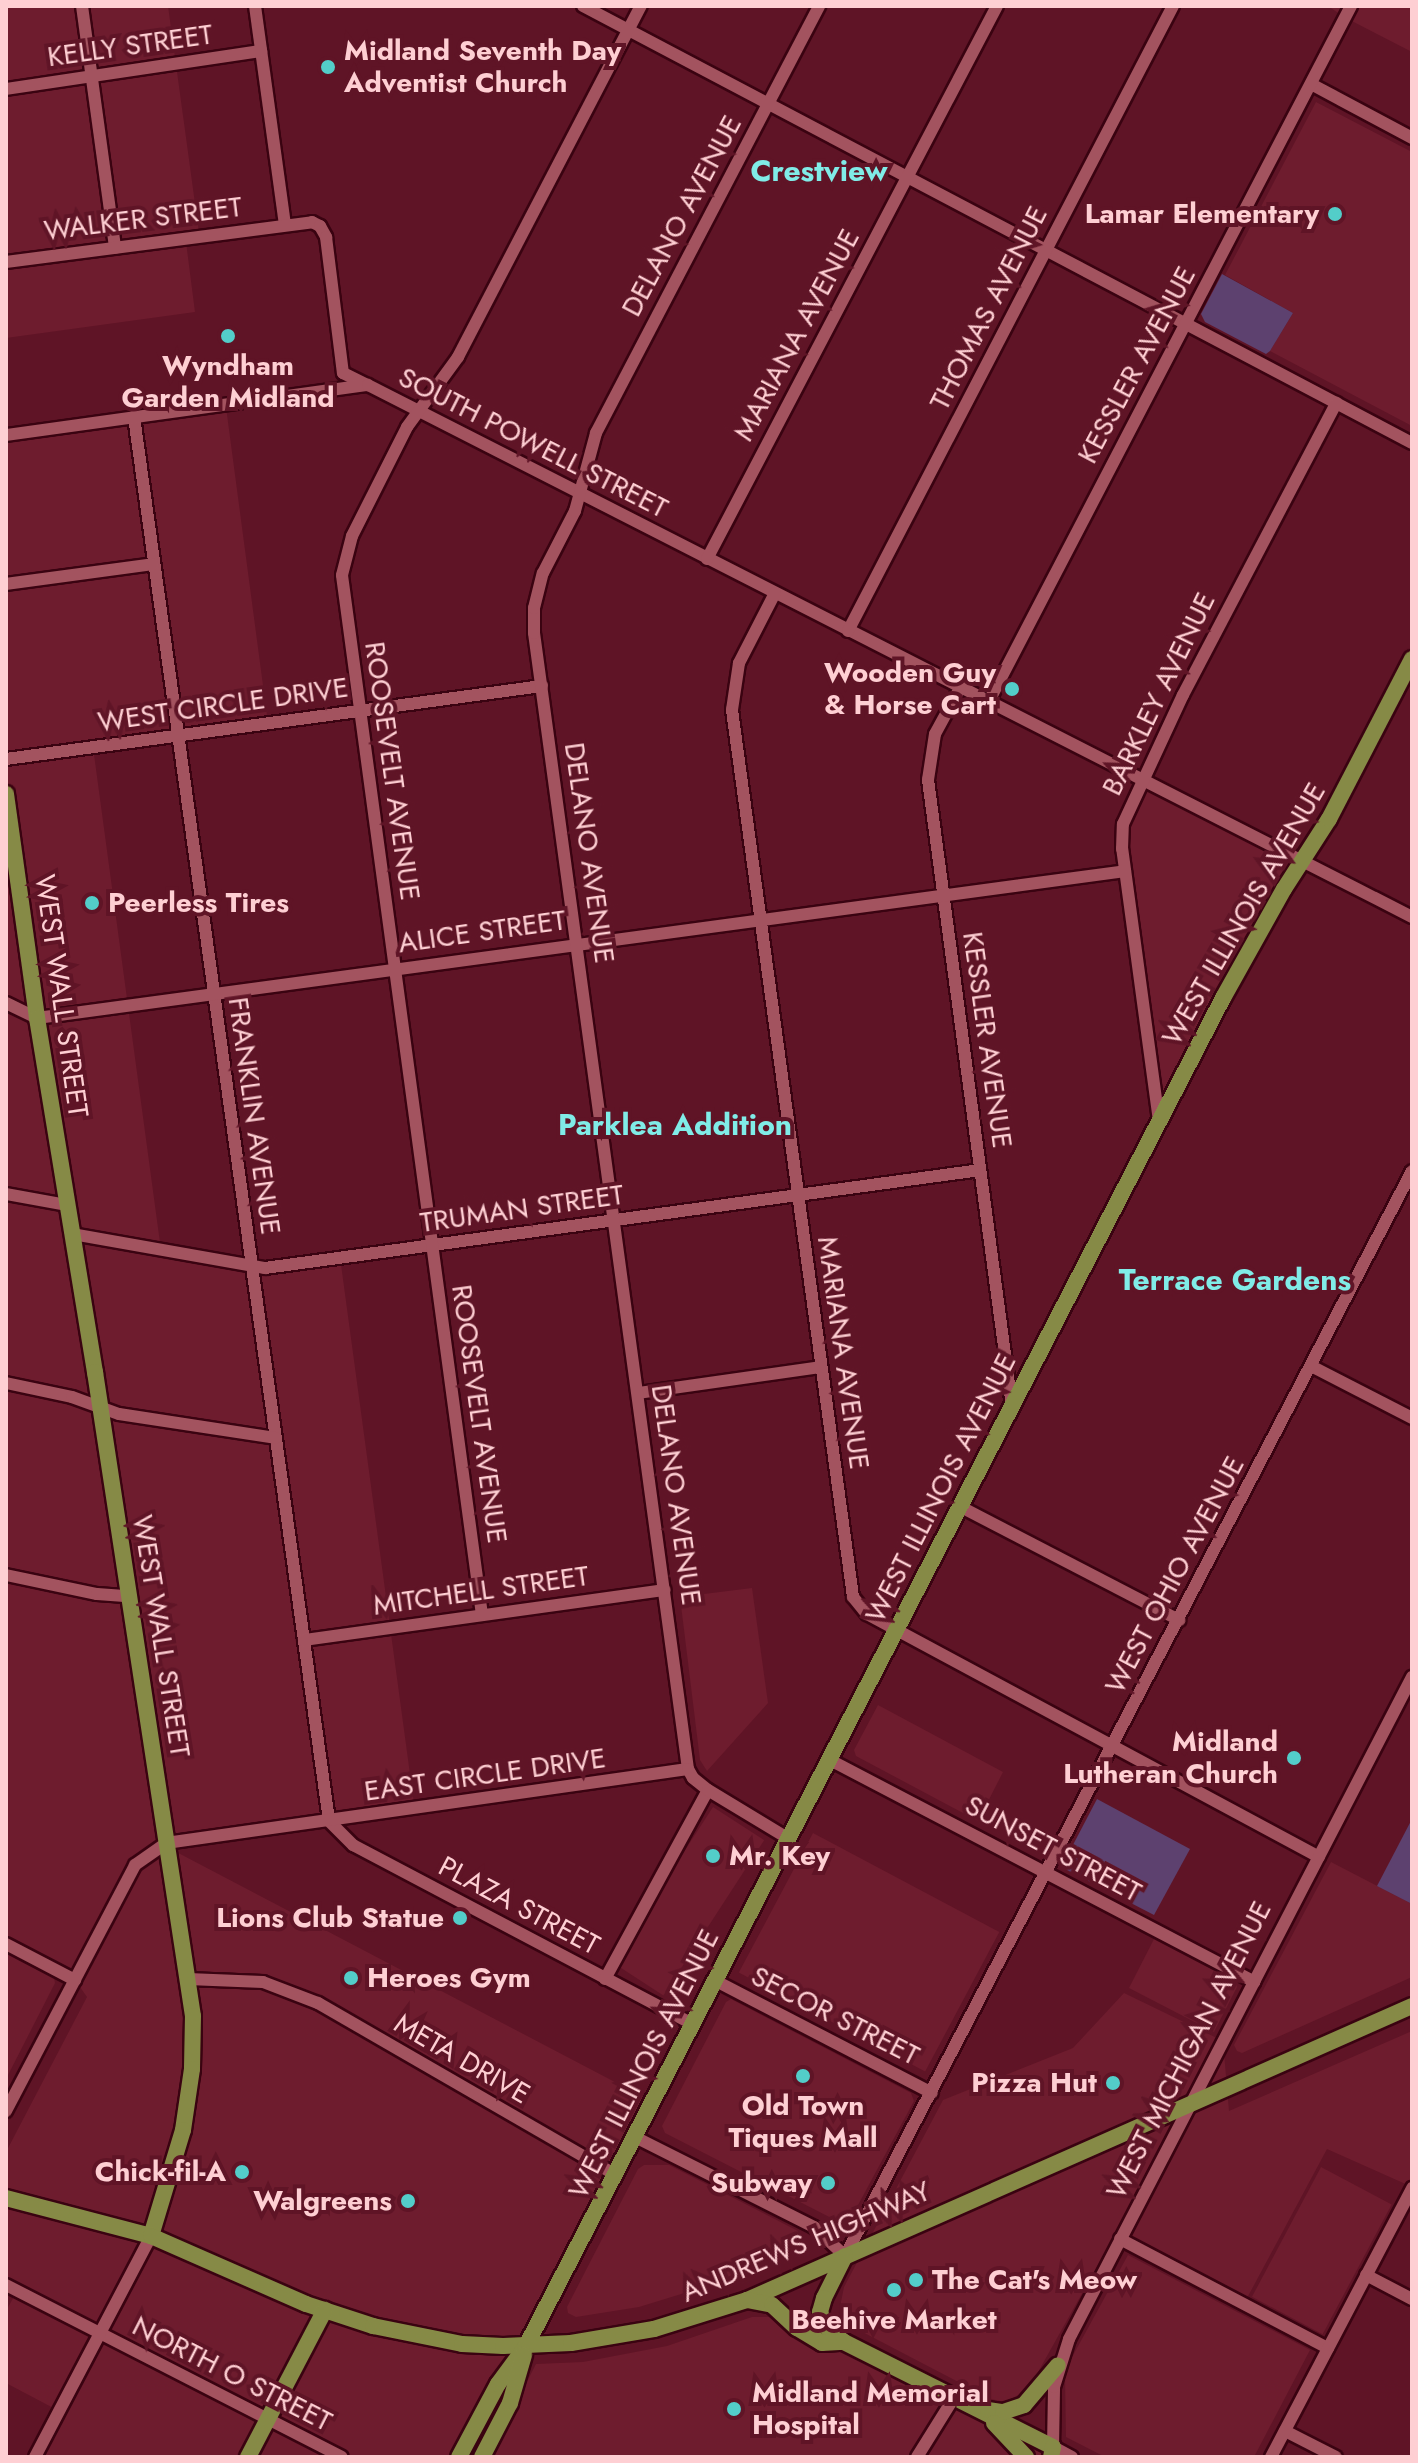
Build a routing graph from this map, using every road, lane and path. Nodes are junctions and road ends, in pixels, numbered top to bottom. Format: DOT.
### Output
graph roads {
  1 [pos="82,6"];
  2 [pos="255,6"];
  3 [pos="583,6"];
  4 [pos="641,6"];
  5 [pos="819,6"];
  6 [pos="997,6"];
  7 [pos="1173,6"];
  8 [pos="1351,6"];
  9 [pos="629,30"];
  10 [pos="261,51"];
  11 [pos="91,76"];
  12 [pos="1311,84"];
  13 [pos="6,89"];
  14 [pos="768,103"];
  15 [pos="1412,138"];
  16 [pos="907,177"];
  17 [pos="285,224"];
  18 [pos="115,248"];
  19 [pos="1047,250"];
  20 [pos="6,262"];
  21 [pos="1186,323"];
  22 [pos="368,385"];
  23 [pos="1336,403"];
  24 [pos="419,412"];
  25 [pos="134,417"];
  26 [pos="6,435"];
  27 [pos="1412,443"];
  28 [pos="579,493"];
  29 [pos="707,559"];
  30 [pos="153,564"];
  31 [pos="6,584"];
  32 [pos="775,593"];
  33 [pos="848,631"];
  34 [pos="1412,659"];
  35 [pos="542,686"];
  36 [pos="960,688"];
  37 [pos="988,703"];
  38 [pos="360,711"];
  39 [pos="176,736"];
  40 [pos="6,759"];
  41 [pos="1143,781"];
  42 [pos="6,794"];
  43 [pos="1301,861"];
  44 [pos="1125,871"];
  45 [pos="942,894"];
  46 [pos="1412,917"];
  47 [pos="759,918"];
  48 [pos="577,943"];
  49 [pos="395,968"];
  50 [pos="212,994"];
  51 [pos="6,1003"];
  52 [pos="37,1018"];
  53 [pos="1159,1121"];
  54 [pos="980,1170"];
  55 [pos="1412,1171"];
  56 [pos="6,1194"];
  57 [pos="798,1195"];
  58 [pos="67,1205"];
  59 [pos="614,1221"];
  60 [pos="72,1234"];
  61 [pos="432,1246"];
  62 [pos="251,1266"];
  63 [pos="1311,1366"];
  64 [pos="821,1367"];
  65 [pos="6,1383"];
  66 [pos="638,1393"];
  67 [pos="1012,1406"];
  68 [pos="100,1407"];
  69 [pos="1412,1418"];
  70 [pos="275,1438"];
  71 [pos="961,1507"];
  72 [pos="6,1575"];
  73 [pos="665,1590"];
  74 [pos="128,1596"];
  75 [pos="482,1615"];
  76 [pos="1179,1620"];
  77 [pos="897,1629"];
  78 [pos="304,1640"];
  79 [pos="1412,1677"];
  80 [pos="1112,1747"];
  81 [pos="830,1760"];
  82 [pos="688,1769"];
  83 [pos="708,1790"];
  84 [pos="329,1821"];
  85 [pos="789,1839"];
  86 [pos="166,1843"];
  87 [pos="1319,1857"];
  88 [pos="1047,1873"];
  89 [pos="6,1944"];
  90 [pos="188,1979"];
  91 [pos="605,1979"];
  92 [pos="75,1980"];
  93 [pos="716,1981"];
  94 [pos="1254,1982"];
  95 [pos="1412,2006"];
  96 [pos="693,2024"];
  97 [pos="932,2093"];
  98 [pos="1191,2104"];
  99 [pos="6,2111"];
  100 [pos="635,2137"];
  101 [pos="616,2175"];
  102 [pos="1412,2188"];
  103 [pos="6,2198"];
  104 [pos="151,2236"];
  105 [pos="1120,2239"];
  106 [pos="845,2256"];
  107 [pos="1366,2275"];
  108 [pos="6,2285"];
  109 [pos="1412,2299"];
  110 [pos="747,2300"];
  111 [pos="325,2310"];
  112 [pos="100,2334"];
  113 [pos="844,2342"];
  114 [pos="526,2346"];
  115 [pos="1328,2348"];
  116 [pos="1058,2365"];
  117 [pos="955,2396"];
  118 [pos="978,2408"];
  119 [pos="268,2419"];
  120 [pos="1285,2431"];
  121 [pos="1052,2452"];
  122 [pos="35,2457"];
  123 [pos="248,2457"];
  124 [pos="342,2457"];
  125 [pos="459,2457"];
  126 [pos="482,2457"];
  127 [pos="917,2457"];
  128 [pos="1026,2457"];
  129 [pos="1072,2457"];
  130 [pos="1271,2457"];
  131 [pos="1336,2457"];
  1 -- 11 [label="street"];
  2 -- 10 [label="street"];
  3 -- 9 [label="street"];
  4 -- 9 [label="street, ROOSEVELT AVENUE"];
  5 -- 14 [label="street, DELANO AVENUE"];
  6 -- 16 [label="street, MARIANA AVENUE"];
  7 -- 19 [label="street, THOMAS AVENUE"];
  8 -- 12 [label="street, KESSLER AVENUE"];
  9 -- 14 [label="street"];
  9 -- 24 [label="street, ROOSEVELT AVENUE"];
  10 -- 11 [label="street, KELLY STREET"];
  10 -- 17 [label="street"];
  11 -- 13 [label="street, KELLY STREET"];
  11 -- 18 [label="street"];
  12 -- 15 [label="street"];
  12 -- 21 [label="street, KESSLER AVENUE"];
  14 -- 16 [label="street"];
  14 -- 28 [label="street, DELANO AVENUE"];
  16 -- 19 [label="street"];
  16 -- 29 [label="street, MARIANA AVENUE"];
  17 -- 18 [label="street, WALKER STREET"];
  17 -- 22 [label="street, WALKER STREET"];
  18 -- 20 [label="street, WALKER STREET"];
  19 -- 21 [label="street"];
  19 -- 33 [label="street, THOMAS AVENUE"];
  21 -- 23 [label="street"];
  21 -- 37 [label="street, KESSLER AVENUE"];
  22 -- 24 [label="street, SOUTH POWELL STREET"];
  22 -- 25 [label="street, SOUTH POWELL STREET"];
  23 -- 27 [label="street"];
  23 -- 41 [label="street, BARKLEY AVENUE"];
  24 -- 28 [label="street, SOUTH POWELL STREET"];
  24 -- 38 [label="street, ROOSEVELT AVENUE"];
  25 -- 26 [label="street, SOUTH POWELL STREET"];
  25 -- 30 [label="street, FRANKLIN AVENUE"];
  28 -- 29 [label="street, SOUTH POWELL STREET"];
  28 -- 35 [label="street, DELANO AVENUE"];
  29 -- 32 [label="street, SOUTH POWELL STREET"];
  30 -- 31 [label="street"];
  30 -- 39 [label="street, FRANKLIN AVENUE"];
  32 -- 33 [label="street, SOUTH POWELL STREET"];
  32 -- 47 [label="street, MARIANA AVENUE"];
  33 -- 36 [label="street, SOUTH POWELL STREET"];
  34 -- 43 [label="main road, WEST ILLINOIS AVENUE"];
  35 -- 38 [label="street, WEST CIRCLE DRIVE"];
  35 -- 48 [label="street, DELANO AVENUE"];
  36 -- 37 [label="street, SOUTH POWELL STREET"];
  36 -- 45 [label="street, KESSLER AVENUE"];
  37 -- 41 [label="street, SOUTH POWELL STREET"];
  38 -- 39 [label="street, WEST CIRCLE DRIVE"];
  38 -- 49 [label="street, ROOSEVELT AVENUE"];
  39 -- 40 [label="street, WEST CIRCLE DRIVE"];
  39 -- 50 [label="street, FRANKLIN AVENUE"];
  41 -- 43 [label="street, SOUTH POWELL STREET"];
  41 -- 44 [label="street, BARKLEY AVENUE"];
  42 -- 52 [label="main road, WEST WALL STREET"];
  43 -- 46 [label="street, SOUTH POWELL STREET"];
  43 -- 53 [label="main road, WEST ILLINOIS AVENUE"];
  44 -- 45 [label="street, ALICE STREET"];
  44 -- 53 [label="street, BARKLEY AVENUE"];
  45 -- 47 [label="street, ALICE STREET"];
  45 -- 54 [label="street, KESSLER AVENUE"];
  47 -- 48 [label="street, ALICE STREET"];
  47 -- 57 [label="street, MARIANA AVENUE"];
  48 -- 49 [label="street, ALICE STREET"];
  48 -- 59 [label="street, DELANO AVENUE"];
  49 -- 50 [label="street, ALICE STREET"];
  49 -- 61 [label="street, ROOSEVELT AVENUE"];
  50 -- 52 [label="street, ALICE STREET"];
  50 -- 62 [label="street, FRANKLIN AVENUE"];
  51 -- 52 [label="street"];
  52 -- 58 [label="main road, WEST WALL STREET"];
  53 -- 67 [label="main road, WEST ILLINOIS AVENUE"];
  54 -- 57 [label="street, TRUMAN STREET"];
  54 -- 67 [label="street, KESSLER AVENUE"];
  55 -- 63 [label="street, WEST OHIO AVENUE"];
  56 -- 58 [label="street"];
  57 -- 59 [label="street, TRUMAN STREET"];
  57 -- 64 [label="street, MARIANA AVENUE"];
  58 -- 60 [label="main road, WEST WALL STREET"];
  59 -- 61 [label="street, TRUMAN STREET"];
  59 -- 66 [label="street, DELANO AVENUE"];
  60 -- 62 [label="street, TRUMAN STREET"];
  60 -- 68 [label="main road, WEST WALL STREET"];
  61 -- 62 [label="street, TRUMAN STREET"];
  61 -- 75 [label="street, ROOSEVELT AVENUE"];
  62 -- 70 [label="street, FRANKLIN AVENUE"];
  63 -- 69 [label="street"];
  63 -- 76 [label="street, WEST OHIO AVENUE"];
  64 -- 66 [label="street"];
  64 -- 77 [label="street, MARIANA AVENUE"];
  65 -- 68 [label="street"];
  66 -- 73 [label="street, DELANO AVENUE"];
  67 -- 71 [label="main road, WEST ILLINOIS AVENUE"];
  68 -- 70 [label="street"];
  68 -- 74 [label="main road, WEST WALL STREET"];
  70 -- 78 [label="street, FRANKLIN AVENUE"];
  71 -- 76 [label="street"];
  71 -- 77 [label="main road, WEST ILLINOIS AVENUE"];
  72 -- 74 [label="street"];
  73 -- 75 [label="street, MITCHELL STREET"];
  73 -- 82 [label="street, DELANO AVENUE"];
  74 -- 86 [label="main road, WEST WALL STREET"];
  75 -- 78 [label="street, MITCHELL STREET"];
  76 -- 80 [label="street, WEST OHIO AVENUE"];
  77 -- 80 [label="street, MARIANA AVENUE"];
  77 -- 81 [label="main road, WEST ILLINOIS AVENUE"];
  78 -- 84 [label="street, FRANKLIN AVENUE"];
  79 -- 87 [label="street, WEST MICHIGAN AVENUE"];
  80 -- 87 [label="street, MARIANA AVENUE"];
  80 -- 88 [label="street, WEST OHIO AVENUE"];
  81 -- 85 [label="main road, WEST ILLINOIS AVENUE"];
  81 -- 88 [label="street, SUNSET STREET"];
  82 -- 83 [label="street"];
  82 -- 84 [label="street, EAST CIRCLE DRIVE"];
  83 -- 85 [label="street"];
  83 -- 91 [label="street"];
  84 -- 86 [label="street, EAST CIRCLE DRIVE"];
  84 -- 91 [label="street, PLAZA STREET"];
  85 -- 93 [label="main road, WEST ILLINOIS AVENUE"];
  86 -- 90 [label="main road, WEST WALL STREET"];
  86 -- 92 [label="street"];
  87 -- 94 [label="street, WEST MICHIGAN AVENUE"];
  88 -- 94 [label="street, SUNSET STREET"];
  88 -- 97 [label="street, WEST OHIO AVENUE"];
  89 -- 92 [label="street"];
  90 -- 101 [label="street, META DRIVE"];
  90 -- 104 [label="main road, WEST WALL STREET"];
  91 -- 96 [label="street, PLAZA STREET"];
  92 -- 99 [label="street"];
  93 -- 96 [label="main road, WEST ILLINOIS AVENUE"];
  93 -- 97 [label="street, SECOR STREET"];
  94 -- 98 [label="street, WEST MICHIGAN AVENUE"];
  95 -- 98 [label="main road, ANDREWS HIGHWAY"];
  96 -- 100 [label="main road, WEST ILLINOIS AVENUE"];
  97 -- 106 [label="street, WEST OHIO AVENUE"];
  98 -- 105 [label="street, WEST MICHIGAN AVENUE"];
  98 -- 106 [label="main road, ANDREWS HIGHWAY"];
  100 -- 101 [label="main road, WEST ILLINOIS AVENUE"];
  100 -- 106 [label="street"];
  101 -- 114 [label="main road, WEST ILLINOIS AVENUE"];
  102 -- 107 [label="street"];
  103 -- 104 [label="main road, ANDREWS HIGHWAY"];
  104 -- 111 [label="main road, ANDREWS HIGHWAY"];
  104 -- 112 [label="street, WEST WALL STREET"];
  105 -- 115 [label="street"];
  105 -- 116 [label="street, WEST MICHIGAN AVENUE"];
  106 -- 110 [label="main road, ANDREWS HIGHWAY"];
  106 -- 113 [label="main road"];
  107 -- 109 [label="street"];
  107 -- 115 [label="street"];
  108 -- 112 [label="street, NORTH O STREET"];
  110 -- 113 [label="main road"];
  110 -- 114 [label="main road, ANDREWS HIGHWAY"];
  111 -- 114 [label="main road, ANDREWS HIGHWAY"];
  111 -- 119 [label="main road"];
  112 -- 119 [label="street, NORTH O STREET"];
  112 -- 122 [label="street, WEST WALL STREET"];
  113 -- 117 [label="main road"];
  114 -- 125 [label="main road, WEST ILLINOIS AVENUE"];
  114 -- 126 [label="main road, WEST ILLINOIS AVENUE"];
  115 -- 120 [label="street"];
  116 -- 118 [label="main road"];
  116 -- 121 [label="street, WEST MICHIGAN AVENUE"];
  117 -- 118 [label="main road"];
  117 -- 127 [label="street"];
  118 -- 121 [label="main road"];
  118 -- 128 [label="main road"];
  119 -- 123 [label="main road"];
  119 -- 124 [label="street, NORTH O STREET"];
  120 -- 130 [label="street"];
  120 -- 131 [label="street"];
  121 -- 129 [label="street"];
}
